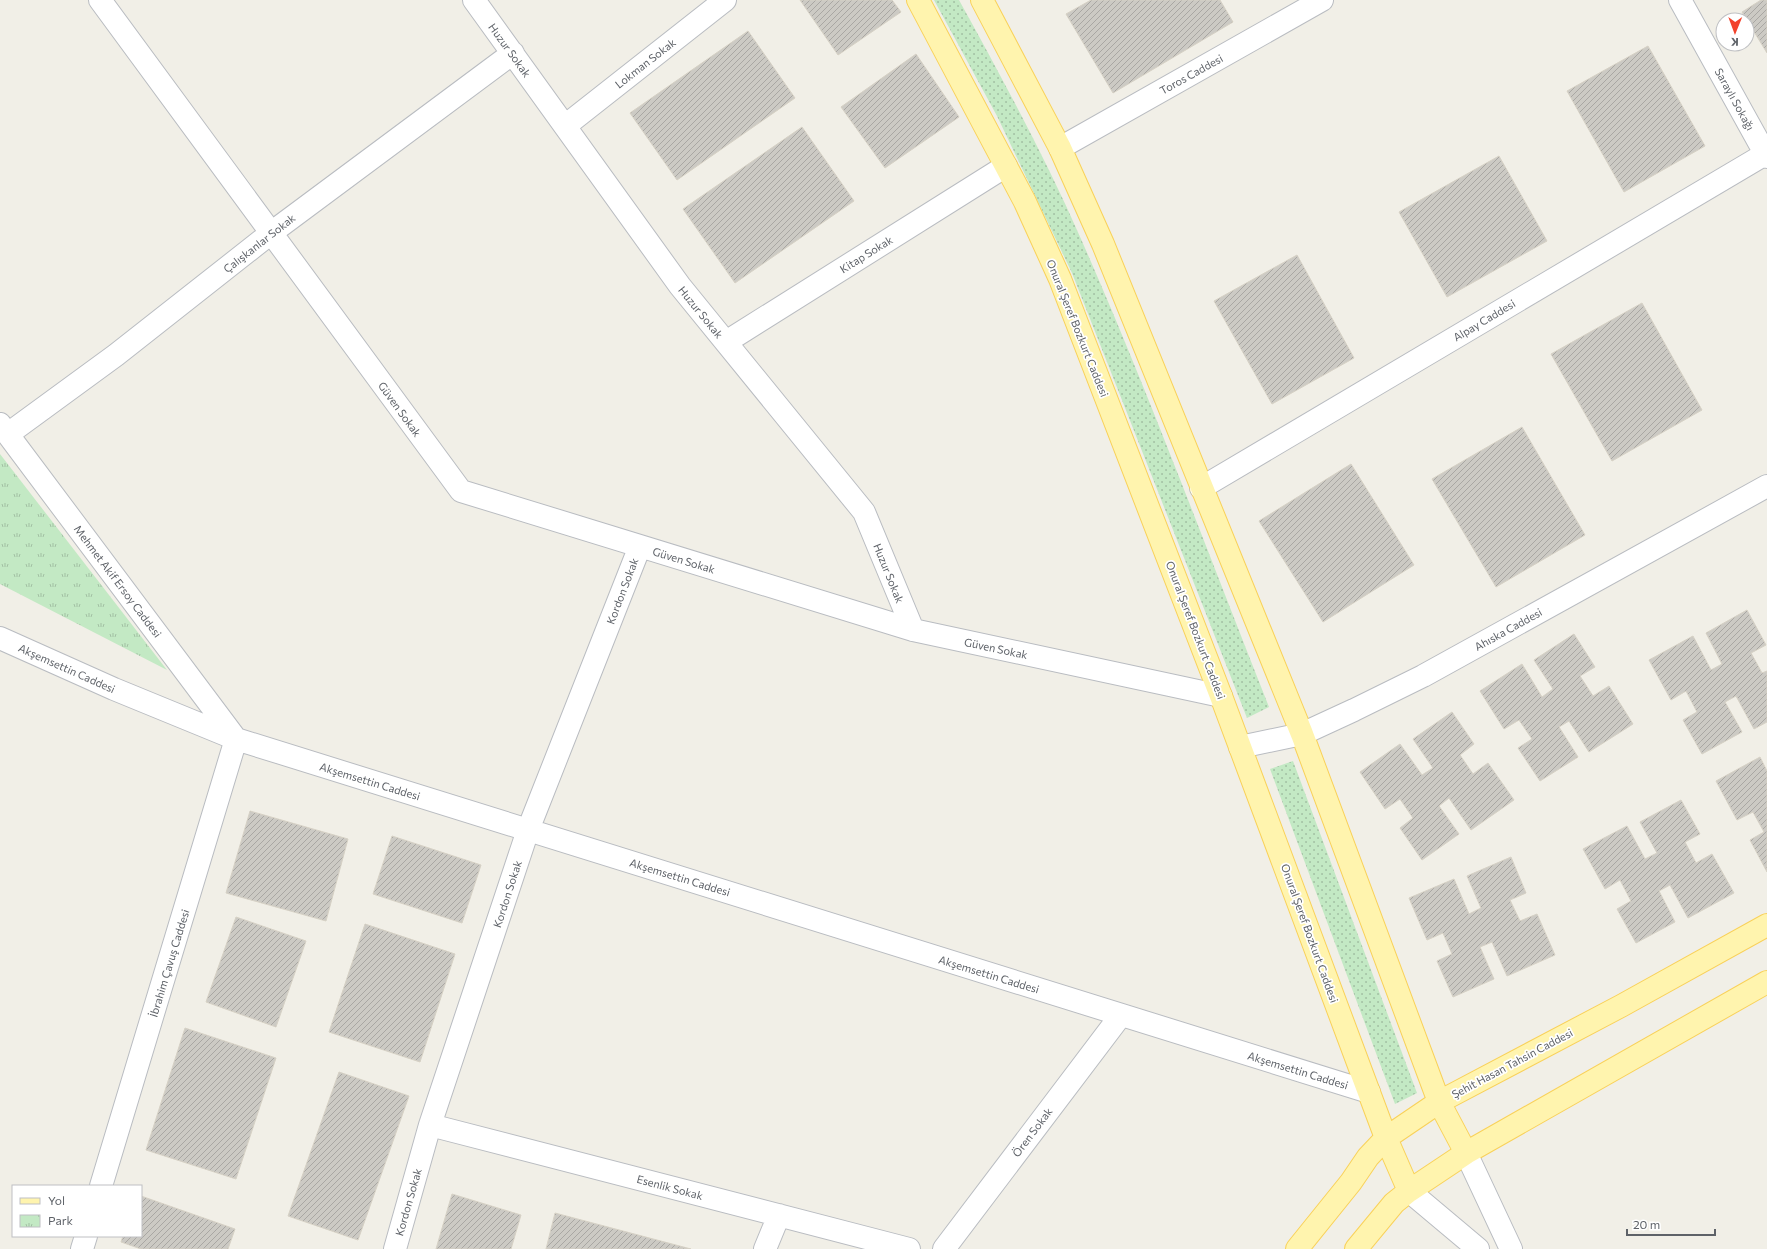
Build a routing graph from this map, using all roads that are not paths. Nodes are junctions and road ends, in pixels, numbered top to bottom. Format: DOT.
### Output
graph roads {
  1 [pos="100,0"];
  2 [pos="474,0"];
  3 [pos="725,0"];
  4 [pos="918,0"];
  5 [pos="982,0"];
  6 [pos="1322,0"];
  7 [pos="1680,0"];
  8 [pos="512,53"];
  9 [pos="565,126"];
  10 [pos="1060,148"];
  11 [pos="1767,155"];
  12 [pos="1006,166"];
  13 [pos="271,233"];
  14 [pos="726,342"];
  15 [pos="4,429"];
  16 [pos="1767,486"];
  17 [pos="1201,488"];
  18 [pos="640,546"];
  19 [pos="913,630"];
  20 [pos="0,638"];
  21 [pos="1221,696"];
  22 [pos="1302,734"];
  23 [pos="236,739"];
  24 [pos="1240,747"];
  25 [pos="528,830"];
  26 [pos="1767,925"];
  27 [pos="1767,982"];
  28 [pos="1121,1015"];
  29 [pos="1369,1092"];
  30 [pos="1439,1102"];
  31 [pos="430,1125"];
  32 [pos="1386,1138"];
  33 [pos="1466,1153"];
  34 [pos="101,1185"];
  35 [pos="1409,1191"];
  36 [pos="779,1215"];
  37 [pos="86,1237"];
  38 [pos="82,1249"];
  39 [pos="395,1249"];
  40 [pos="766,1249"];
  41 [pos="909,1249"];
  42 [pos="944,1249"];
  43 [pos="1297,1249"];
  44 [pos="1356,1249"];
  45 [pos="1478,1249"];
  46 [pos="1511,1249"];
  1 -- 13 [label="street, Güven Sokak"];
  2 -- 8 [label="street, Huzur Sokak"];
  3 -- 9 [label="street, Lokman Sokak"];
  4 -- 12 [label="main road, Onural Şeref Bozkurt Caddesi"];
  5 -- 10 [label="main road"];
  6 -- 10 [label="street, Toros Caddesi"];
  7 -- 11 [label="street, Saraylı Sokağı"];
  8 -- 9 [label="street, Huzur Sokak"];
  8 -- 13 [label="street, Çalışkanlar Sokak"];
  9 -- 14 [label="street, Huzur Sokak"];
  10 -- 17 [label="main road"];
  11 -- 17 [label="street, Alpay Caddesi"];
  12 -- 14 [label="street, Kitap Sokak"];
  12 -- 21 [label="main road, Onural Şeref Bozkurt Caddesi"];
  13 -- 15 [label="street, Çalışkanlar Sokak"];
  13 -- 18 [label="street, Güven Sokak"];
  14 -- 19 [label="street, Huzur Sokak"];
  15 -- 23 [label="street, Mehmet Akif Ersoy Caddesi"];
  16 -- 22 [label="street, Ahıska Caddesi"];
  17 -- 22 [label="main road"];
  18 -- 19 [label="street, Güven Sokak"];
  18 -- 25 [label="street, Kordon Sokak"];
  19 -- 21 [label="street, Güven Sokak"];
  20 -- 23 [label="street, Akşemsettin Caddesi"];
  21 -- 24 [label="main road, Onural Şeref Bozkurt Caddesi"];
  22 -- 24 [label="street, Ahıska Caddesi"];
  22 -- 30 [label="main road"];
  23 -- 25 [label="street, Akşemsettin Caddesi"];
  23 -- 34 [label="street, İbrahim Çavuş Caddesi"];
  24 -- 29 [label="main road, Onural Şeref Bozkurt Caddesi"];
  25 -- 28 [label="street, Akşemsettin Caddesi"];
  25 -- 31 [label="street, Kordon Sokak"];
  26 -- 30 [label="main road, Şehit Hasan Tahsin Caddesi"];
  27 -- 33 [label="main road"];
  28 -- 29 [label="street, Akşemsettin Caddesi"];
  28 -- 42 [label="street, Ören Sokak"];
  29 -- 32 [label="main road, Onural Şeref Bozkurt Caddesi"];
  30 -- 32 [label="main road, Şehit Hasan Tahsin Caddesi"];
  30 -- 33 [label="main road"];
  31 -- 36 [label="street, Esenlik Sokak"];
  31 -- 39 [label="street, Kordon Sokak"];
  32 -- 35 [label="main road, Onural Şeref Bozkurt Caddesi"];
  32 -- 43 [label="main road, Şehit Hasan Tahsin Caddesi"];
  33 -- 35 [label="main road"];
  33 -- 46 [label="street"];
  35 -- 44 [label="main road"];
  35 -- 45 [label="street, Onural Şeref Bozkurt Caddesi"];
  36 -- 40 [label="street"];
  36 -- 41 [label="street, Esenlik Sokak"];
  37 -- 38 [label="street"];
}
